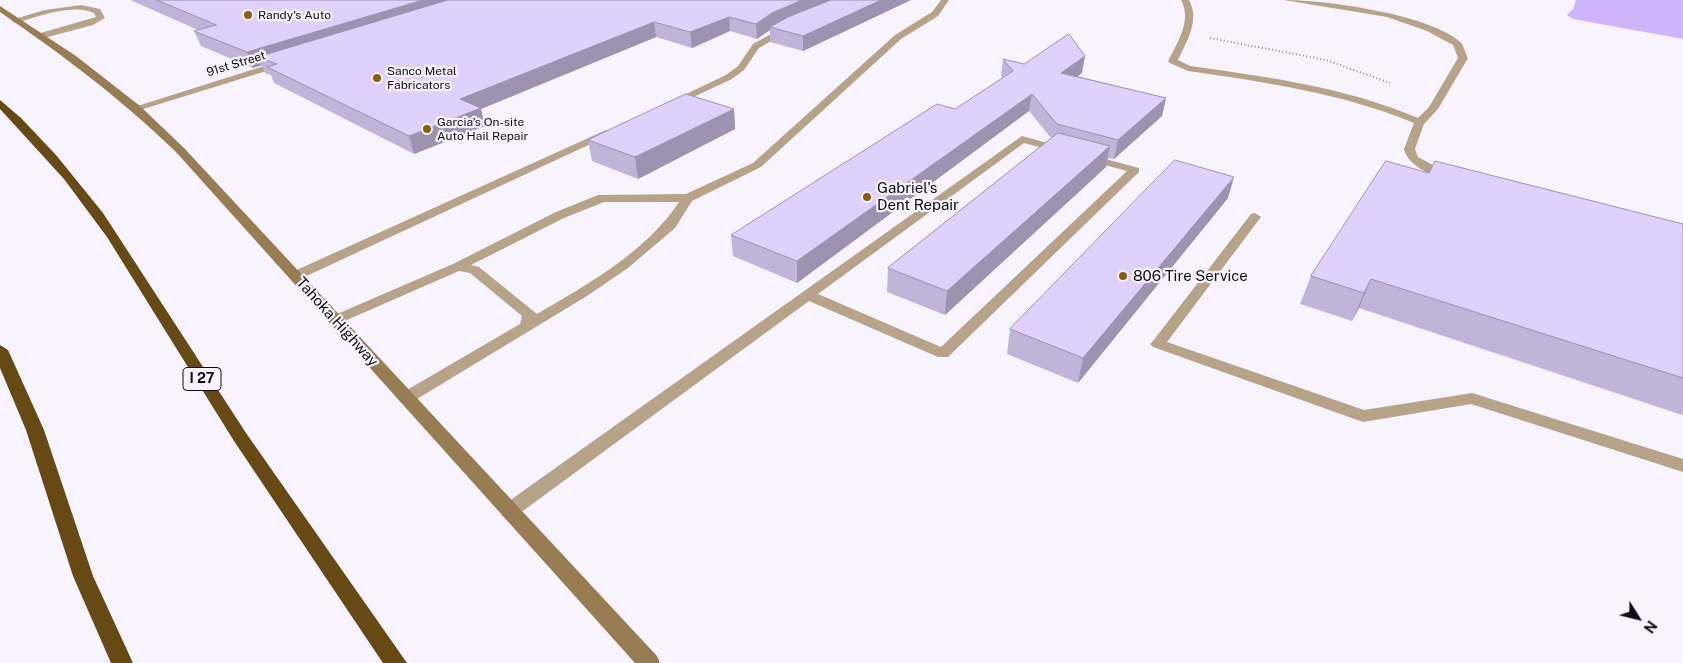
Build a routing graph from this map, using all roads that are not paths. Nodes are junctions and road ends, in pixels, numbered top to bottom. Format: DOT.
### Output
graph roads {
  1 [pos="945,0"];
  2 [pos="1185,0"];
  3 [pos="1288,0"];
  4 [pos="0,8"];
  5 [pos="15,20"];
  6 [pos="804,20"];
  7 [pos="40,36"];
  8 [pos="297,58"];
  9 [pos="0,102"];
  10 [pos="666,106"];
  11 [pos="136,108"];
  12 [pos="1420,122"];
  13 [pos="620,126"];
  14 [pos="1445,173"];
  15 [pos="688,198"];
  16 [pos="1255,217"];
  17 [pos="458,267"];
  18 [pos="295,276"];
  19 [pos="807,295"];
  20 [pos="335,320"];
  21 [pos="527,326"];
  22 [pos="0,350"];
  23 [pos="406,398"];
  24 [pos="1683,466"];
  25 [pos="509,511"];
  26 [pos="122,663"];
  27 [pos="396,663"];
  28 [pos="649,663"];
  1 -- 15 [label="street"];
  2 -- 12 [label="street"];
  3 -- 12 [label="street"];
  4 -- 5 [label="main road, Tahoka Highway"];
  5 -- 7 [label="main road, Tahoka Highway"];
  5 -- 7 [label="street"];
  6 -- 10 [label="street"];
  7 -- 11 [label="main road, Tahoka Highway"];
  8 -- 11 [label="street, 91st Street"];
  9 -- 27 [label="highway, I 27"];
  11 -- 18 [label="main road, Tahoka Highway"];
  12 -- 14 [label="street"];
  13 -- 18 [label="street"];
  15 -- 17 [label="street"];
  15 -- 21 [label="street"];
  16 -- 24 [label="street"];
  17 -- 20 [label="street"];
  17 -- 21 [label="street"];
  18 -- 20 [label="main road, Tahoka Highway"];
  19 -- 19 [label="street"];
  19 -- 25 [label="street"];
  20 -- 23 [label="main road, Tahoka Highway"];
  21 -- 23 [label="street"];
  22 -- 26 [label="highway"];
  23 -- 25 [label="main road, Tahoka Highway"];
  25 -- 28 [label="main road, Tahoka Highway"];
}
